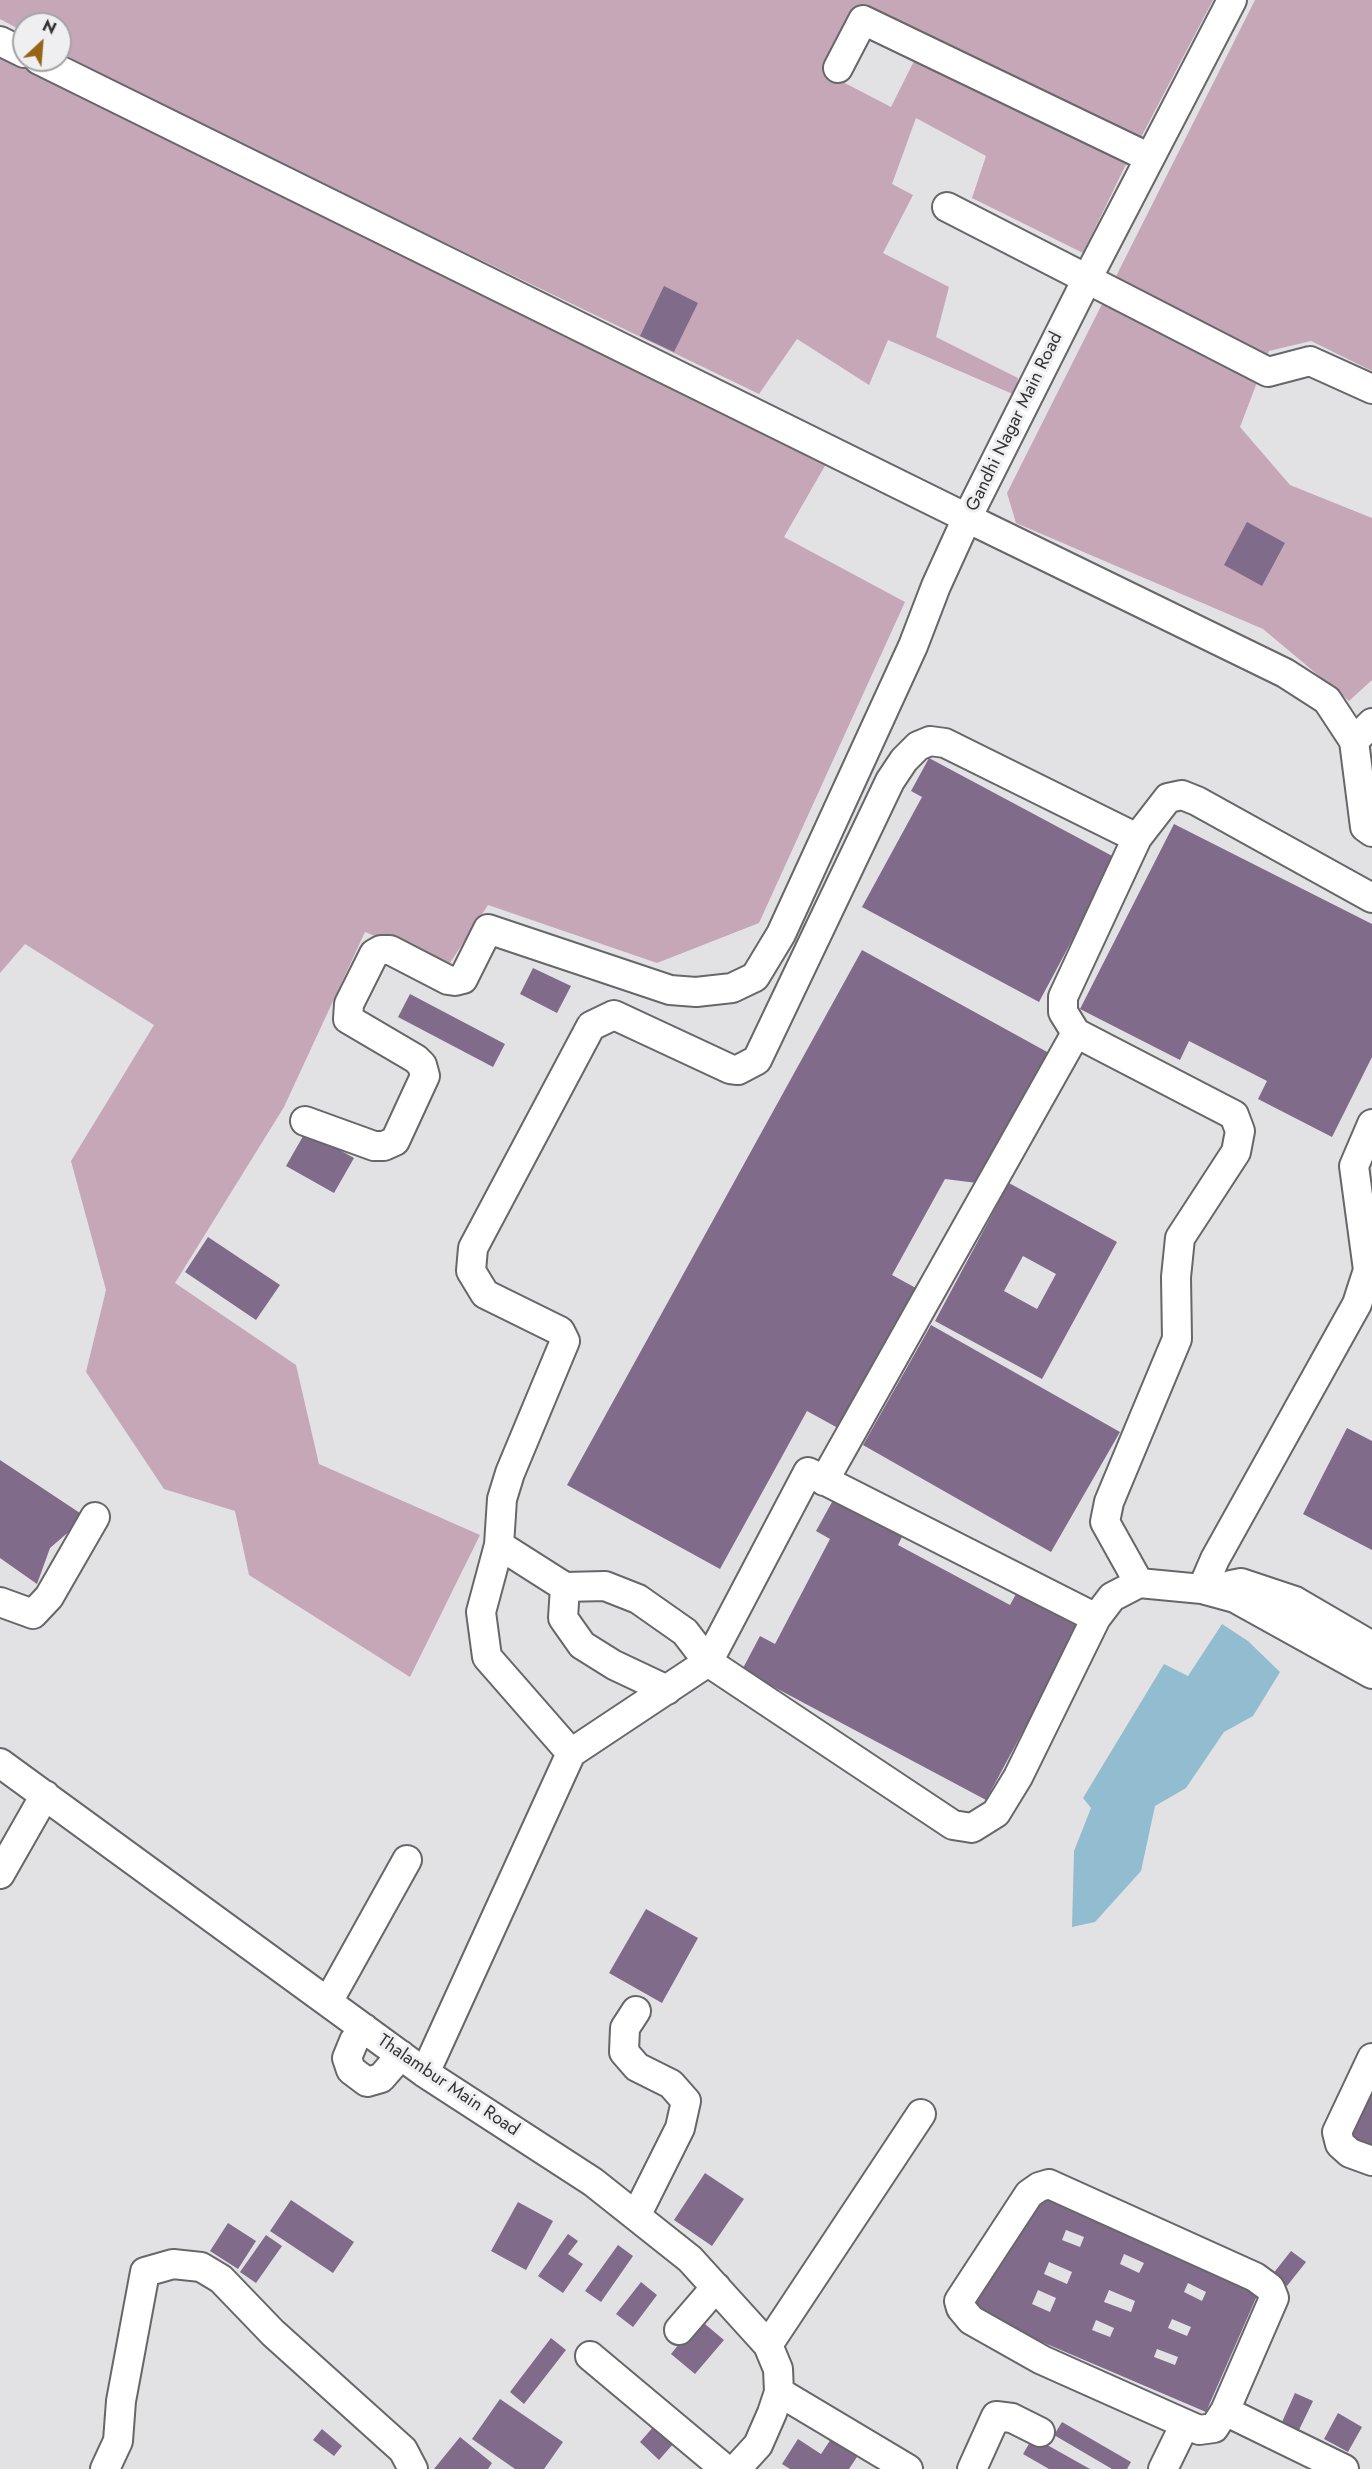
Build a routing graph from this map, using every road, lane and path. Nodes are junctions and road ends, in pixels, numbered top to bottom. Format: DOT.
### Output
graph roads {
  1 [pos="1232,0"];
  2 [pos="838,68"];
  3 [pos="63,72"];
  4 [pos="1150,158"];
  5 [pos="947,207"];
  6 [pos="1087,279"];
  7 [pos="1372,389"];
  8 [pos="967,518"];
  9 [pos="1363,732"];
  10 [pos="1372,832"];
  11 [pos="1137,837"];
  12 [pos="1372,898"];
  13 [pos="1076,1033"];
  14 [pos="305,1121"];
  15 [pos="1372,1124"];
  16 [pos="824,1481"];
  17 [pos="95,1517"];
  18 [pos="499,1545"];
  19 [pos="1139,1583"];
  20 [pos="565,1587"];
  21 [pos="1202,1589"];
  22 [pos="0,1602"];
  23 [pos="1096,1618"];
  24 [pos="1372,1646"];
  25 [pos="708,1662"];
  26 [pos="1372,1674"];
  27 [pos="667,1690"];
  28 [pos="571,1753"];
  29 [pos="0,1763"];
  30 [pos="45,1795"];
  31 [pos="407,1860"];
  32 [pos="0,1874"];
  33 [pos="328,2002"];
  34 [pos="636,2011"];
  35 [pos="364,2028"];
  36 [pos="401,2055"];
  37 [pos="1372,2058"];
  38 [pos="425,2073"];
  39 [pos="921,2114"];
  40 [pos="1372,2161"];
  41 [pos="636,2216"];
  42 [pos="716,2287"];
  43 [pos="679,2330"];
  44 [pos="768,2345"];
  45 [pos="590,2356"];
  46 [pos="779,2392"];
  47 [pos="1225,2411"];
  48 [pos="1185,2424"];
  49 [pos="1040,2433"];
  50 [pos="105,2469"];
  51 [pos="413,2469"];
  52 [pos="725,2469"];
  53 [pos="736,2469"];
  54 [pos="908,2469"];
  55 [pos="972,2469"];
  56 [pos="1163,2469"];
  57 [pos="1344,2469"];
  1 -- 4 [label="street, Gandhi Nagar Main Road"];
  2 -- 4 [label="street"];
  3 -- 8 [label="street"];
  4 -- 6 [label="street, Gandhi Nagar Main Road"];
  5 -- 6 [label="street"];
  6 -- 7 [label="street"];
  6 -- 8 [label="street, Gandhi Nagar Main Road"];
  8 -- 9 [label="street, Gandhi Nagar Main Road"];
  8 -- 14 [label="street"];
  9 -- 10 [label="street, Gandhi Nagar Main Road"];
  11 -- 12 [label="street"];
  11 -- 13 [label="street"];
  11 -- 18 [label="street"];
  13 -- 16 [label="street"];
  13 -- 19 [label="street"];
  15 -- 21 [label="street"];
  16 -- 23 [label="street"];
  16 -- 25 [label="street"];
  17 -- 22 [label="street"];
  18 -- 20 [label="street"];
  18 -- 28 [label="street"];
  19 -- 21 [label="street"];
  19 -- 23 [label="street"];
  20 -- 25 [label="street"];
  20 -- 27 [label="street"];
  21 -- 24 [label="street"];
  21 -- 26 [label="street"];
  23 -- 25 [label="street"];
  25 -- 27 [label="street"];
  27 -- 28 [label="street"];
  28 -- 38 [label="street"];
  29 -- 30 [label="street, Thalambur Main Road"];
  30 -- 32 [label="street"];
  30 -- 33 [label="street, Thalambur Main Road"];
  31 -- 33 [label="street"];
  33 -- 35 [label="street, Thalambur Main Road"];
  34 -- 41 [label="street"];
  35 -- 36 [label="street, Thalambur Main Road"];
  35 -- 36 [label="street"];
  36 -- 38 [label="street, Thalambur Main Road"];
  37 -- 40 [label="street"];
  38 -- 41 [label="street, Thalambur Main Road"];
  39 -- 44 [label="street"];
  41 -- 42 [label="street, Thalambur Main Road"];
  42 -- 43 [label="street"];
  42 -- 44 [label="street, Thalambur Main Road"];
  44 -- 46 [label="street, Thalambur Main Road"];
  45 -- 52 [label="street"];
  46 -- 53 [label="street, Thalambur Main Road"];
  46 -- 54 [label="street"];
  47 -- 48 [label="street"];
  47 -- 48 [label="street"];
  47 -- 57 [label="street"];
  48 -- 56 [label="street"];
  49 -- 55 [label="street"];
  50 -- 51 [label="street"];
}
